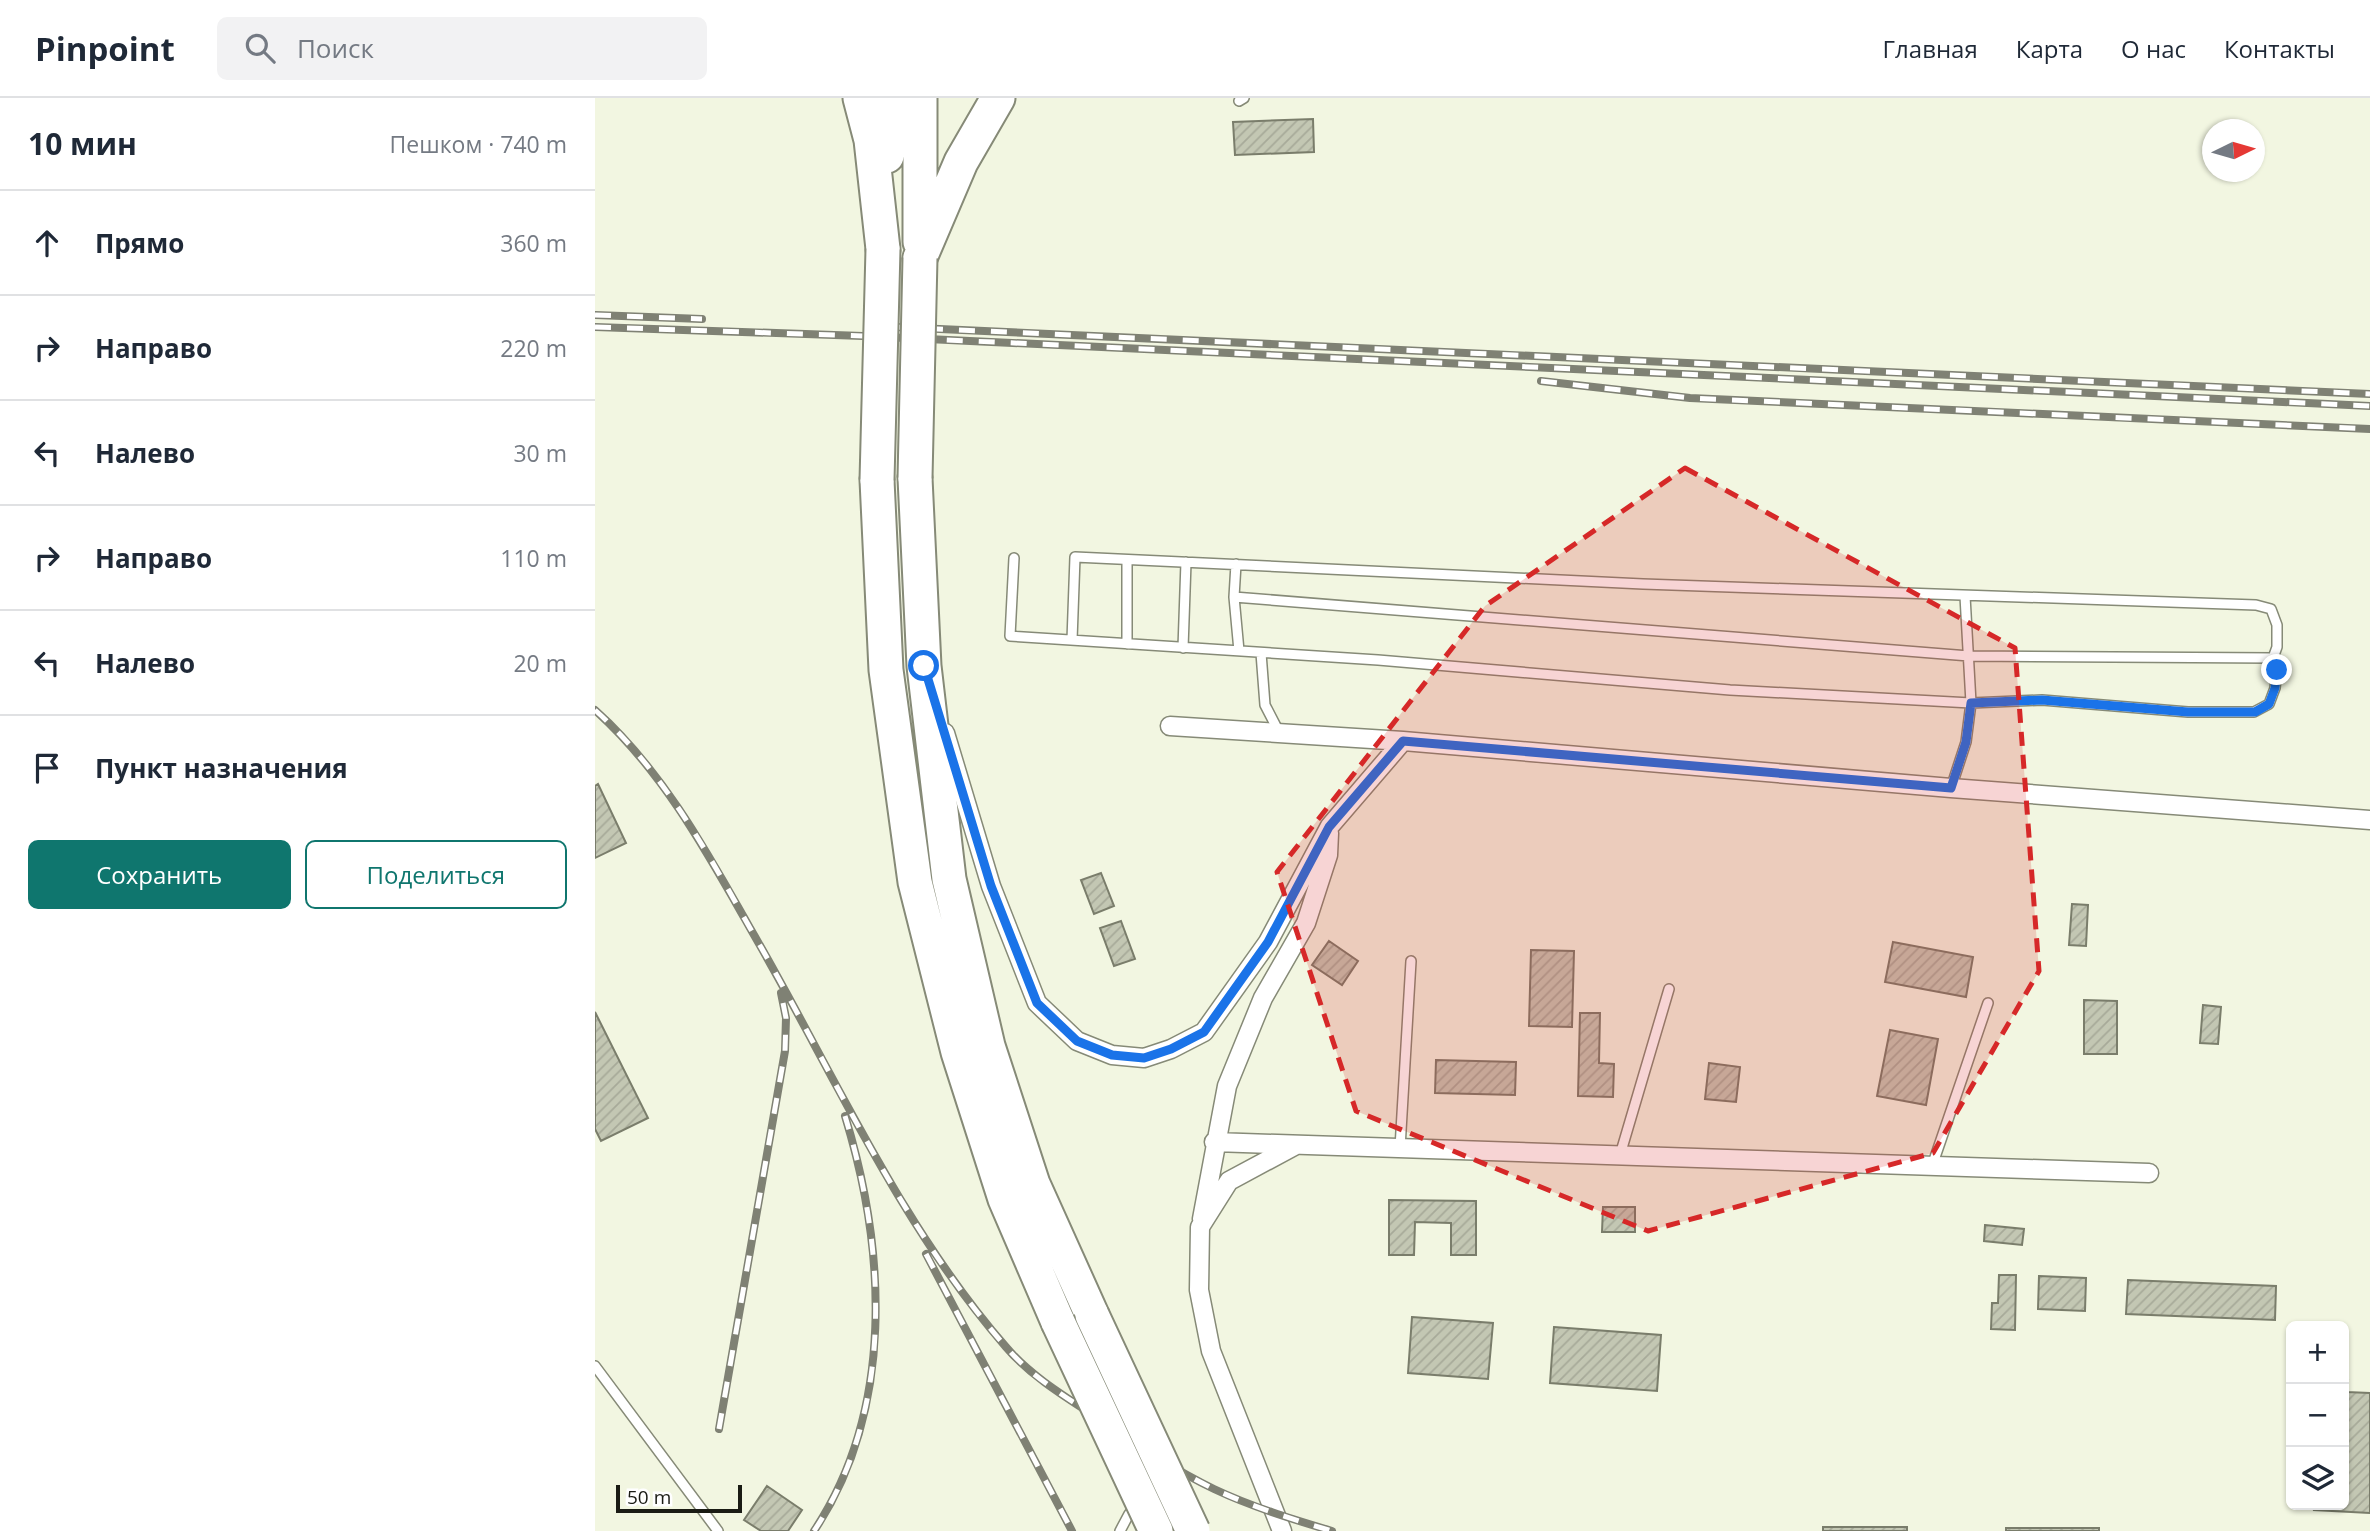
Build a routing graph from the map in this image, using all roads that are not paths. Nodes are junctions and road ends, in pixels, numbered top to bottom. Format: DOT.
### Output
graph roads {
  1 [pos="860,98"];
  2 [pos="889,98"];
  3 [pos="920,98"];
  4 [pos="998,98"];
  5 [pos="883,249"];
  6 [pos="920,258"];
  7 [pos="1014,558"];
  8 [pos="1127,560"];
  9 [pos="1186,562"];
  10 [pos="1236,564"];
  11 [pos="1965,596"];
  12 [pos="1234,597"];
  13 [pos="1072,640"];
  14 [pos="1127,644"];
  15 [pos="1184,648"];
  16 [pos="1239,651"];
  17 [pos="1261,653"];
  18 [pos="1969,656"];
  19 [pos="2273,658"];
  20 [pos="924,666"];
  21 [pos="1971,703"];
  22 [pos="1170,726"];
  23 [pos="1280,736"];
  24 [pos="1403,741"];
  25 [pos="1951,788"];
  26 [pos="2370,820"];
  27 [pos="1329,827"];
  28 [pos="1411,961"];
  29 [pos="1669,989"];
  30 [pos="1988,1003"];
  31 [pos="1214,1142"];
  32 [pos="1299,1143"];
  33 [pos="1400,1148"];
  34 [pos="1620,1156"];
  35 [pos="1932,1166"];
  36 [pos="2149,1173"];
  37 [pos="1200,1227"];
  38 [pos="595,1366"];
  39 [pos="1142,1523"];
  40 [pos="717,1531"];
  41 [pos="1120,1531"];
  42 [pos="1193,1531"];
  43 [pos="1282,1531"];
  1 -- 5 [label="highway"];
  2 -- 5 [label="highway"];
  3 -- 6 [label="highway"];
  4 -- 6 [label="highway"];
  5 -- 39 [label="highway, bridge"];
  6 -- 20 [label="highway, bridge"];
  7 -- 13 [label="lane"];
  8 -- 9 [label="lane"];
  8 -- 13 [label="lane"];
  8 -- 14 [label="lane"];
  9 -- 10 [label="lane"];
  9 -- 15 [label="lane"];
  10 -- 11 [label="lane"];
  10 -- 12 [label="lane"];
  11 -- 18 [label="lane"];
  11 -- 19 [label="lane"];
  12 -- 16 [label="lane"];
  12 -- 18 [label="lane"];
  13 -- 14 [label="lane"];
  14 -- 15 [label="lane"];
  15 -- 16 [label="lane"];
  16 -- 17 [label="lane"];
  17 -- 21 [label="lane"];
  17 -- 23 [label="lane"];
  18 -- 19 [label="lane"];
  18 -- 21 [label="lane"];
  19 -- 21 [label="lane"];
  20 -- 27 [label="street"];
  20 -- 42 [label="highway, bridge"];
  21 -- 25 [label="lane"];
  22 -- 23 [label="street"];
  23 -- 24 [label="street"];
  24 -- 25 [label="street"];
  24 -- 27 [label="street"];
  25 -- 26 [label="street"];
  27 -- 31 [label="street"];
  28 -- 33 [label="lane"];
  29 -- 34 [label="lane"];
  30 -- 35 [label="lane"];
  31 -- 32 [label="street"];
  31 -- 37 [label="street"];
  32 -- 33 [label="street"];
  32 -- 37 [label="street"];
  33 -- 34 [label="street"];
  34 -- 35 [label="street"];
  35 -- 36 [label="street"];
  37 -- 43 [label="street"];
  38 -- 40 [label="lane"];
  39 -- 41 [label="lane"];
}
